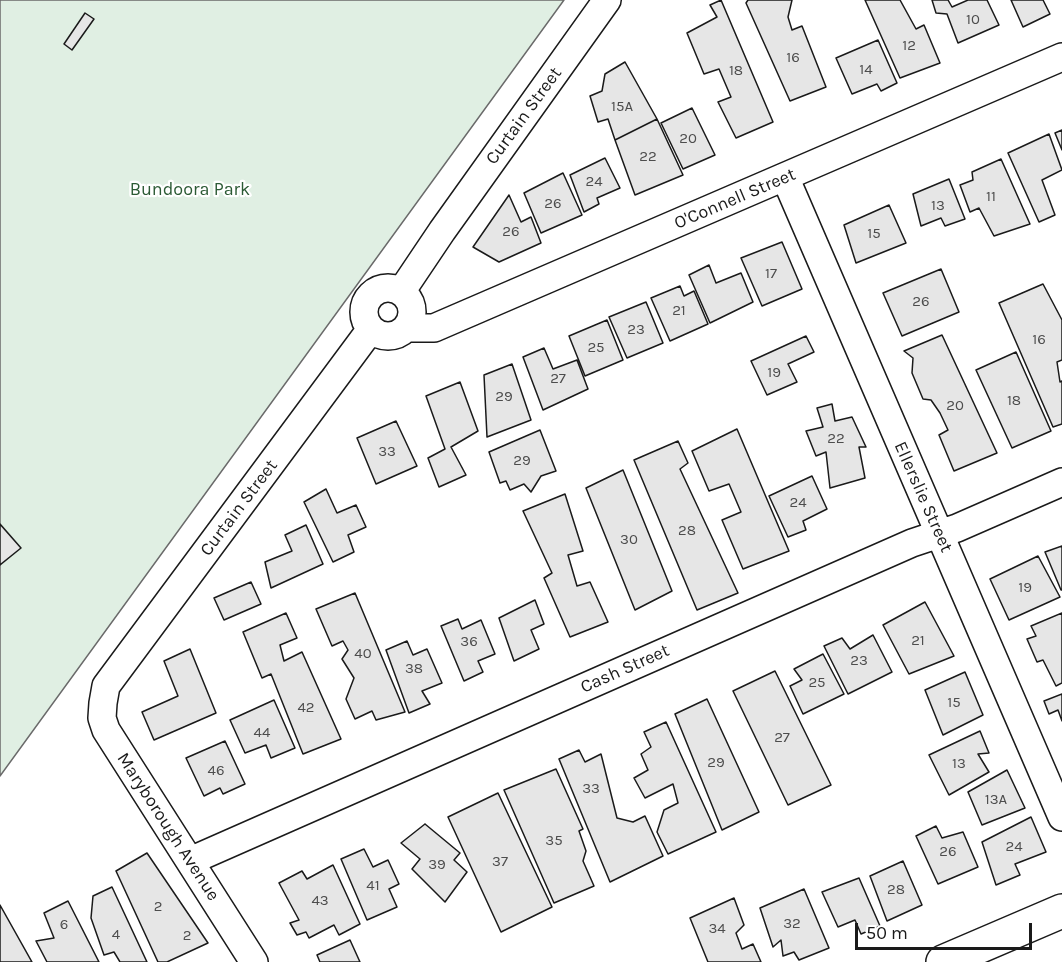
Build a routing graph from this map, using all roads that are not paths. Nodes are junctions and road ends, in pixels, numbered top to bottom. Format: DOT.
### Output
graph roads {
  1 [pos="608,0"];
  2 [pos="1062,57"];
  3 [pos="785,177"];
  4 [pos="401,292"];
  5 [pos="406,328"];
  6 [pos="371,329"];
  7 [pos="1062,482"];
  8 [pos="939,534"];
  9 [pos="106,686"];
  10 [pos="1062,817"];
  11 [pos="190,861"];
  12 [pos="1062,910"];
  13 [pos="254,962"];
  14 [pos="943,962"];
  1 -- 4 [label="street, Curtain Street"];
  2 -- 3 [label="street, O'Connell Street"];
  3 -- 5 [label="street, O'Connell Street"];
  3 -- 8 [label="street, Ellerslie Street"];
  4 -- 5 [label="street"];
  4 -- 6 [label="street"];
  5 -- 6 [label="street"];
  6 -- 9 [label="street, Curtain Street"];
  7 -- 8 [label="street, Cash Street"];
  8 -- 10 [label="street, Ellerslie Street"];
  8 -- 11 [label="street, Cash Street"];
  9 -- 11 [label="street, Maryborough Avenue"];
  11 -- 13 [label="street, Maryborough Avenue"];
  12 -- 14 [label="main road"];
}
